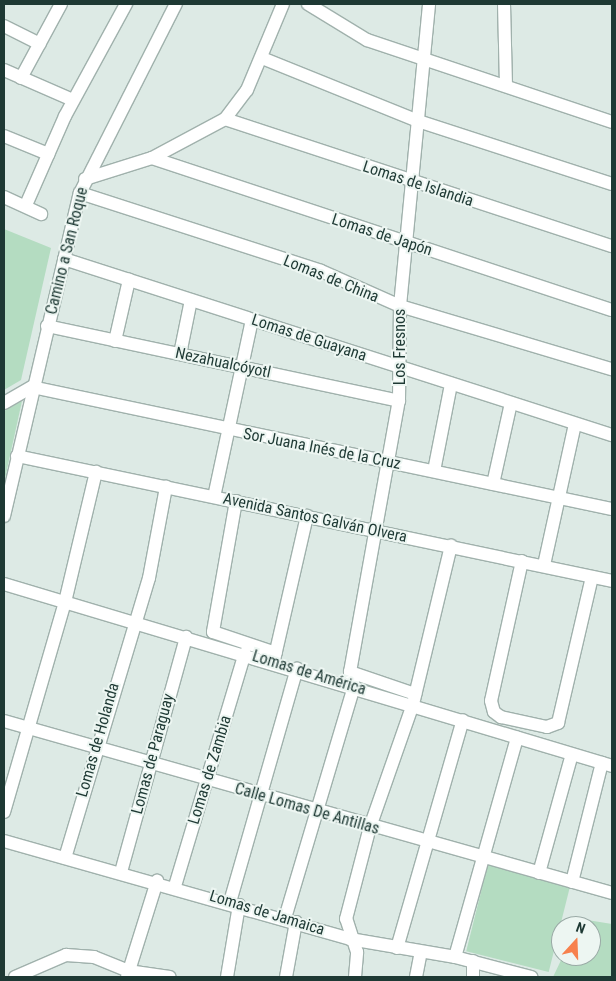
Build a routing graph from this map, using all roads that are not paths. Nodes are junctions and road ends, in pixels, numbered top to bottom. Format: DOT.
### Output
graph roads {
  1 [pos="60,4"];
  2 [pos="126,4"];
  3 [pos="176,4"];
  4 [pos="283,4"];
  5 [pos="308,4"];
  6 [pos="429,4"];
  7 [pos="504,4"];
  8 [pos="4,26"];
  9 [pos="40,44"];
  10 [pos="262,58"];
  11 [pos="424,60"];
  12 [pos="4,70"];
  13 [pos="21,78"];
  14 [pos="506,86"];
  15 [pos="74,100"];
  16 [pos="225,119"];
  17 [pos="418,121"];
  18 [pos="612,122"];
  19 [pos="4,136"];
  20 [pos="48,154"];
  21 [pos="152,158"];
  22 [pos="85,179"];
  23 [pos="412,182"];
  24 [pos="612,184"];
  25 [pos="80,193"];
  26 [pos="4,197"];
  27 [pos="26,205"];
  28 [pos="41,214"];
  29 [pos="406,243"];
  30 [pos="612,246"];
  31 [pos="64,260"];
  32 [pos="129,280"];
  33 [pos="191,300"];
  34 [pos="400,306"];
  35 [pos="612,310"];
  36 [pos="252,320"];
  37 [pos="47,326"];
  38 [pos="115,340"];
  39 [pos="180,354"];
  40 [pos="240,367"];
  41 [pos="402,367"];
  42 [pos="612,369"];
  43 [pos="451,384"];
  44 [pos="32,387"];
  45 [pos="399,401"];
  46 [pos="4,402"];
  47 [pos="511,403"];
  48 [pos="575,424"];
  49 [pos="226,429"];
  50 [pos="612,435"];
  51 [pos="17,456"];
  52 [pos="388,462"];
  53 [pos="96,472"];
  54 [pos="434,472"];
  55 [pos="493,484"];
  56 [pos="166,487"];
  57 [pos="214,497"];
  58 [pos="559,498"];
  59 [pos="236,501"];
  60 [pos="612,509"];
  61 [pos="4,516"];
  62 [pos="307,516"];
  63 [pos="378,531"];
  64 [pos="451,546"];
  65 [pos="522,561"];
  66 [pos="544,565"];
  67 [pos="592,577"];
  68 [pos="612,581"];
  69 [pos="4,584"];
  70 [pos="65,602"];
  71 [pos="133,621"];
  72 [pos="186,637"];
  73 [pos="245,653"];
  74 [pos="275,657"];
  75 [pos="297,668"];
  76 [pos="350,672"];
  77 [pos="354,686"];
  78 [pos="414,699"];
  79 [pos="463,720"];
  80 [pos="4,721"];
  81 [pos="27,728"];
  82 [pos="518,738"];
  83 [pos="94,749"];
  84 [pos="572,754"];
  85 [pos="150,764"];
  86 [pos="607,764"];
  87 [pos="206,780"];
  88 [pos="261,794"];
  89 [pos="316,811"];
  90 [pos="4,812"];
  91 [pos="370,827"];
  92 [pos="4,842"];
  93 [pos="426,843"];
  94 [pos="65,858"];
  95 [pos="482,860"];
  96 [pos="122,872"];
  97 [pos="538,873"];
  98 [pos="157,882"];
  99 [pos="572,882"];
  100 [pos="175,886"];
  101 [pos="612,893"];
  102 [pos="235,903"];
  103 [pos="291,920"];
  104 [pos="350,939"];
  105 [pos="397,948"];
  106 [pos="421,952"];
  107 [pos="455,957"];
  108 [pos="473,961"];
  109 [pos="128,974"];
  110 [pos="15,977"];
  111 [pos="170,977"];
  112 [pos="227,977"];
  113 [pos="286,977"];
  114 [pos="355,977"];
  115 [pos="416,977"];
  116 [pos="473,977"];
  117 [pos="531,977"];
  1 -- 9 [label="street"];
  2 -- 15 [label="street"];
  3 -- 22 [label="street, Camino a San Roque"];
  4 -- 10 [label="street"];
  5 -- 11 [label="street"];
  6 -- 11 [label="street, Los Fresnos"];
  7 -- 14 [label="street"];
  8 -- 9 [label="street"];
  9 -- 13 [label="street"];
  10 -- 16 [label="street"];
  10 -- 17 [label="street"];
  11 -- 14 [label="street"];
  11 -- 17 [label="street, Los Fresnos"];
  12 -- 13 [label="street"];
  13 -- 15 [label="street"];
  14 -- 18 [label="street"];
  15 -- 20 [label="street"];
  16 -- 21 [label="street"];
  16 -- 23 [label="street, Lomas de Islandia"];
  17 -- 23 [label="street, Los Fresnos"];
  17 -- 24 [label="street"];
  19 -- 20 [label="street"];
  20 -- 27 [label="street"];
  21 -- 22 [label="street"];
  21 -- 29 [label="street, Lomas de Japón"];
  22 -- 25 [label="street, Camino a San Roque"];
  23 -- 29 [label="street, Los Fresnos"];
  23 -- 30 [label="street, Lomas de Islandia"];
  25 -- 31 [label="street, Camino a San Roque"];
  25 -- 34 [label="street, Lomas de China"];
  26 -- 27 [label="street"];
  27 -- 28 [label="street"];
  29 -- 34 [label="street, Los Fresnos"];
  29 -- 35 [label="street, Lomas de Japón"];
  31 -- 32 [label="street, Lomas de Guayana"];
  31 -- 37 [label="street, Camino a San Roque"];
  32 -- 33 [label="street, Lomas de Guayana"];
  32 -- 38 [label="street"];
  33 -- 36 [label="street, Lomas de Guayana"];
  33 -- 39 [label="street"];
  34 -- 41 [label="street, Los Fresnos"];
  34 -- 42 [label="street, Lomas de China"];
  36 -- 40 [label="street"];
  36 -- 41 [label="street, Lomas de Guayana"];
  37 -- 38 [label="street, Nezahualcóyotl"];
  37 -- 44 [label="street, Camino a San Roque"];
  38 -- 39 [label="street, Nezahualcóyotl"];
  39 -- 40 [label="street, Nezahualcóyotl"];
  40 -- 45 [label="street, Nezahualcóyotl"];
  40 -- 49 [label="street"];
  41 -- 43 [label="street, Lomas de Guayana"];
  41 -- 45 [label="street, Los Fresnos"];
  43 -- 47 [label="street, Lomas de Guayana"];
  43 -- 54 [label="street"];
  44 -- 46 [label="street"];
  44 -- 49 [label="street, Sor Juana Inés de la Cruz"];
  44 -- 51 [label="street, Camino a San Roque"];
  45 -- 52 [label="street, Los Fresnos"];
  47 -- 48 [label="street, Lomas de Guayana"];
  47 -- 55 [label="street"];
  48 -- 50 [label="street, Lomas de Guayana"];
  48 -- 58 [label="street"];
  49 -- 52 [label="street, Sor Juana Inés de la Cruz"];
  49 -- 57 [label="street"];
  51 -- 53 [label="street, Avenida Santos Galván Olvera"];
  51 -- 61 [label="street, Camino a San Roque"];
  52 -- 54 [label="street, Sor Juana Inés de la Cruz"];
  52 -- 63 [label="street, Los Fresnos"];
  53 -- 56 [label="street, Avenida Santos Galván Olvera"];
  53 -- 70 [label="street"];
  54 -- 55 [label="street, Sor Juana Inés de la Cruz"];
  55 -- 58 [label="street, Sor Juana Inés de la Cruz"];
  56 -- 57 [label="street, Avenida Santos Galván Olvera"];
  56 -- 71 [label="street, Lomas de Holanda"];
  57 -- 59 [label="street, Avenida Santos Galván Olvera"];
  58 -- 60 [label="street, Sor Juana Inés de la Cruz"];
  58 -- 66 [label="street"];
  59 -- 62 [label="street, Avenida Santos Galván Olvera"];
  59 -- 74 [label="street"];
  62 -- 63 [label="street, Avenida Santos Galván Olvera"];
  62 -- 74 [label="street"];
  63 -- 64 [label="street, Avenida Santos Galván Olvera"];
  63 -- 76 [label="street, Los Fresnos"];
  64 -- 65 [label="street, Avenida Santos Galván Olvera"];
  64 -- 78 [label="street"];
  65 -- 66 [label="street, Avenida Santos Galván Olvera"];
  65 -- 67 [label="street"];
  66 -- 67 [label="street, Avenida Santos Galván Olvera"];
  67 -- 68 [label="street, Avenida Santos Galván Olvera"];
  69 -- 70 [label="street, Lomas de América"];
  70 -- 71 [label="street, Lomas de América"];
  70 -- 81 [label="street"];
  71 -- 72 [label="street, Lomas de América"];
  71 -- 83 [label="street, Lomas de Holanda"];
  72 -- 73 [label="street, Lomas de América"];
  72 -- 85 [label="street, Lomas de Paraguay"];
  73 -- 74 [label="street, Lomas de América"];
  73 -- 87 [label="street, Lomas de Zambia"];
  74 -- 75 [label="street, Lomas de América"];
  75 -- 77 [label="street, Lomas de América"];
  75 -- 88 [label="street"];
  76 -- 77 [label="street, Los Fresnos"];
  76 -- 78 [label="street"];
  77 -- 78 [label="street, Lomas de América"];
  77 -- 89 [label="street"];
  78 -- 79 [label="street, Lomas de América"];
  78 -- 91 [label="street"];
  79 -- 82 [label="street, Lomas de América"];
  79 -- 93 [label="street"];
  80 -- 81 [label="street, Calle Lomas De Antillas"];
  81 -- 83 [label="street, Calle Lomas De Antillas"];
  81 -- 90 [label="street"];
  82 -- 84 [label="street, Lomas de América"];
  82 -- 95 [label="street"];
  83 -- 85 [label="street, Calle Lomas De Antillas"];
  83 -- 94 [label="street, Lomas de Holanda"];
  84 -- 86 [label="street, Lomas de América"];
  84 -- 97 [label="street"];
  85 -- 87 [label="street, Calle Lomas De Antillas"];
  85 -- 96 [label="street, Lomas de Paraguay"];
  86 -- 99 [label="street"];
  87 -- 88 [label="street, Calle Lomas De Antillas"];
  87 -- 100 [label="street, Lomas de Zambia"];
  88 -- 89 [label="street, Calle Lomas De Antillas"];
  88 -- 102 [label="street"];
  89 -- 91 [label="street, Calle Lomas De Antillas"];
  89 -- 103 [label="street"];
  91 -- 93 [label="street, Calle Lomas De Antillas"];
  91 -- 104 [label="street"];
  92 -- 94 [label="street, Lomas de Jamaica"];
  93 -- 95 [label="street, Calle Lomas De Antillas"];
  93 -- 105 [label="street"];
  94 -- 96 [label="street, Lomas de Jamaica"];
  95 -- 97 [label="street, Calle Lomas De Antillas"];
  95 -- 107 [label="street"];
  96 -- 98 [label="street, Lomas de Jamaica"];
  97 -- 99 [label="street, Calle Lomas De Antillas"];
  98 -- 100 [label="street, Lomas de Jamaica"];
  98 -- 109 [label="street"];
  99 -- 101 [label="street, Calle Lomas De Antillas"];
  100 -- 102 [label="street, Lomas de Jamaica"];
  102 -- 103 [label="street, Lomas de Jamaica"];
  102 -- 112 [label="street"];
  103 -- 104 [label="street, Lomas de Jamaica"];
  103 -- 113 [label="street"];
  104 -- 105 [label="street, Lomas de Jamaica"];
  104 -- 114 [label="street"];
  105 -- 106 [label="street, Lomas de Jamaica"];
  106 -- 107 [label="street, Lomas de Jamaica"];
  106 -- 115 [label="street"];
  107 -- 108 [label="street, Lomas de Jamaica"];
  108 -- 116 [label="street"];
  108 -- 117 [label="street, Lomas de Jamaica"];
  109 -- 110 [label="street"];
  109 -- 111 [label="street"];
}
